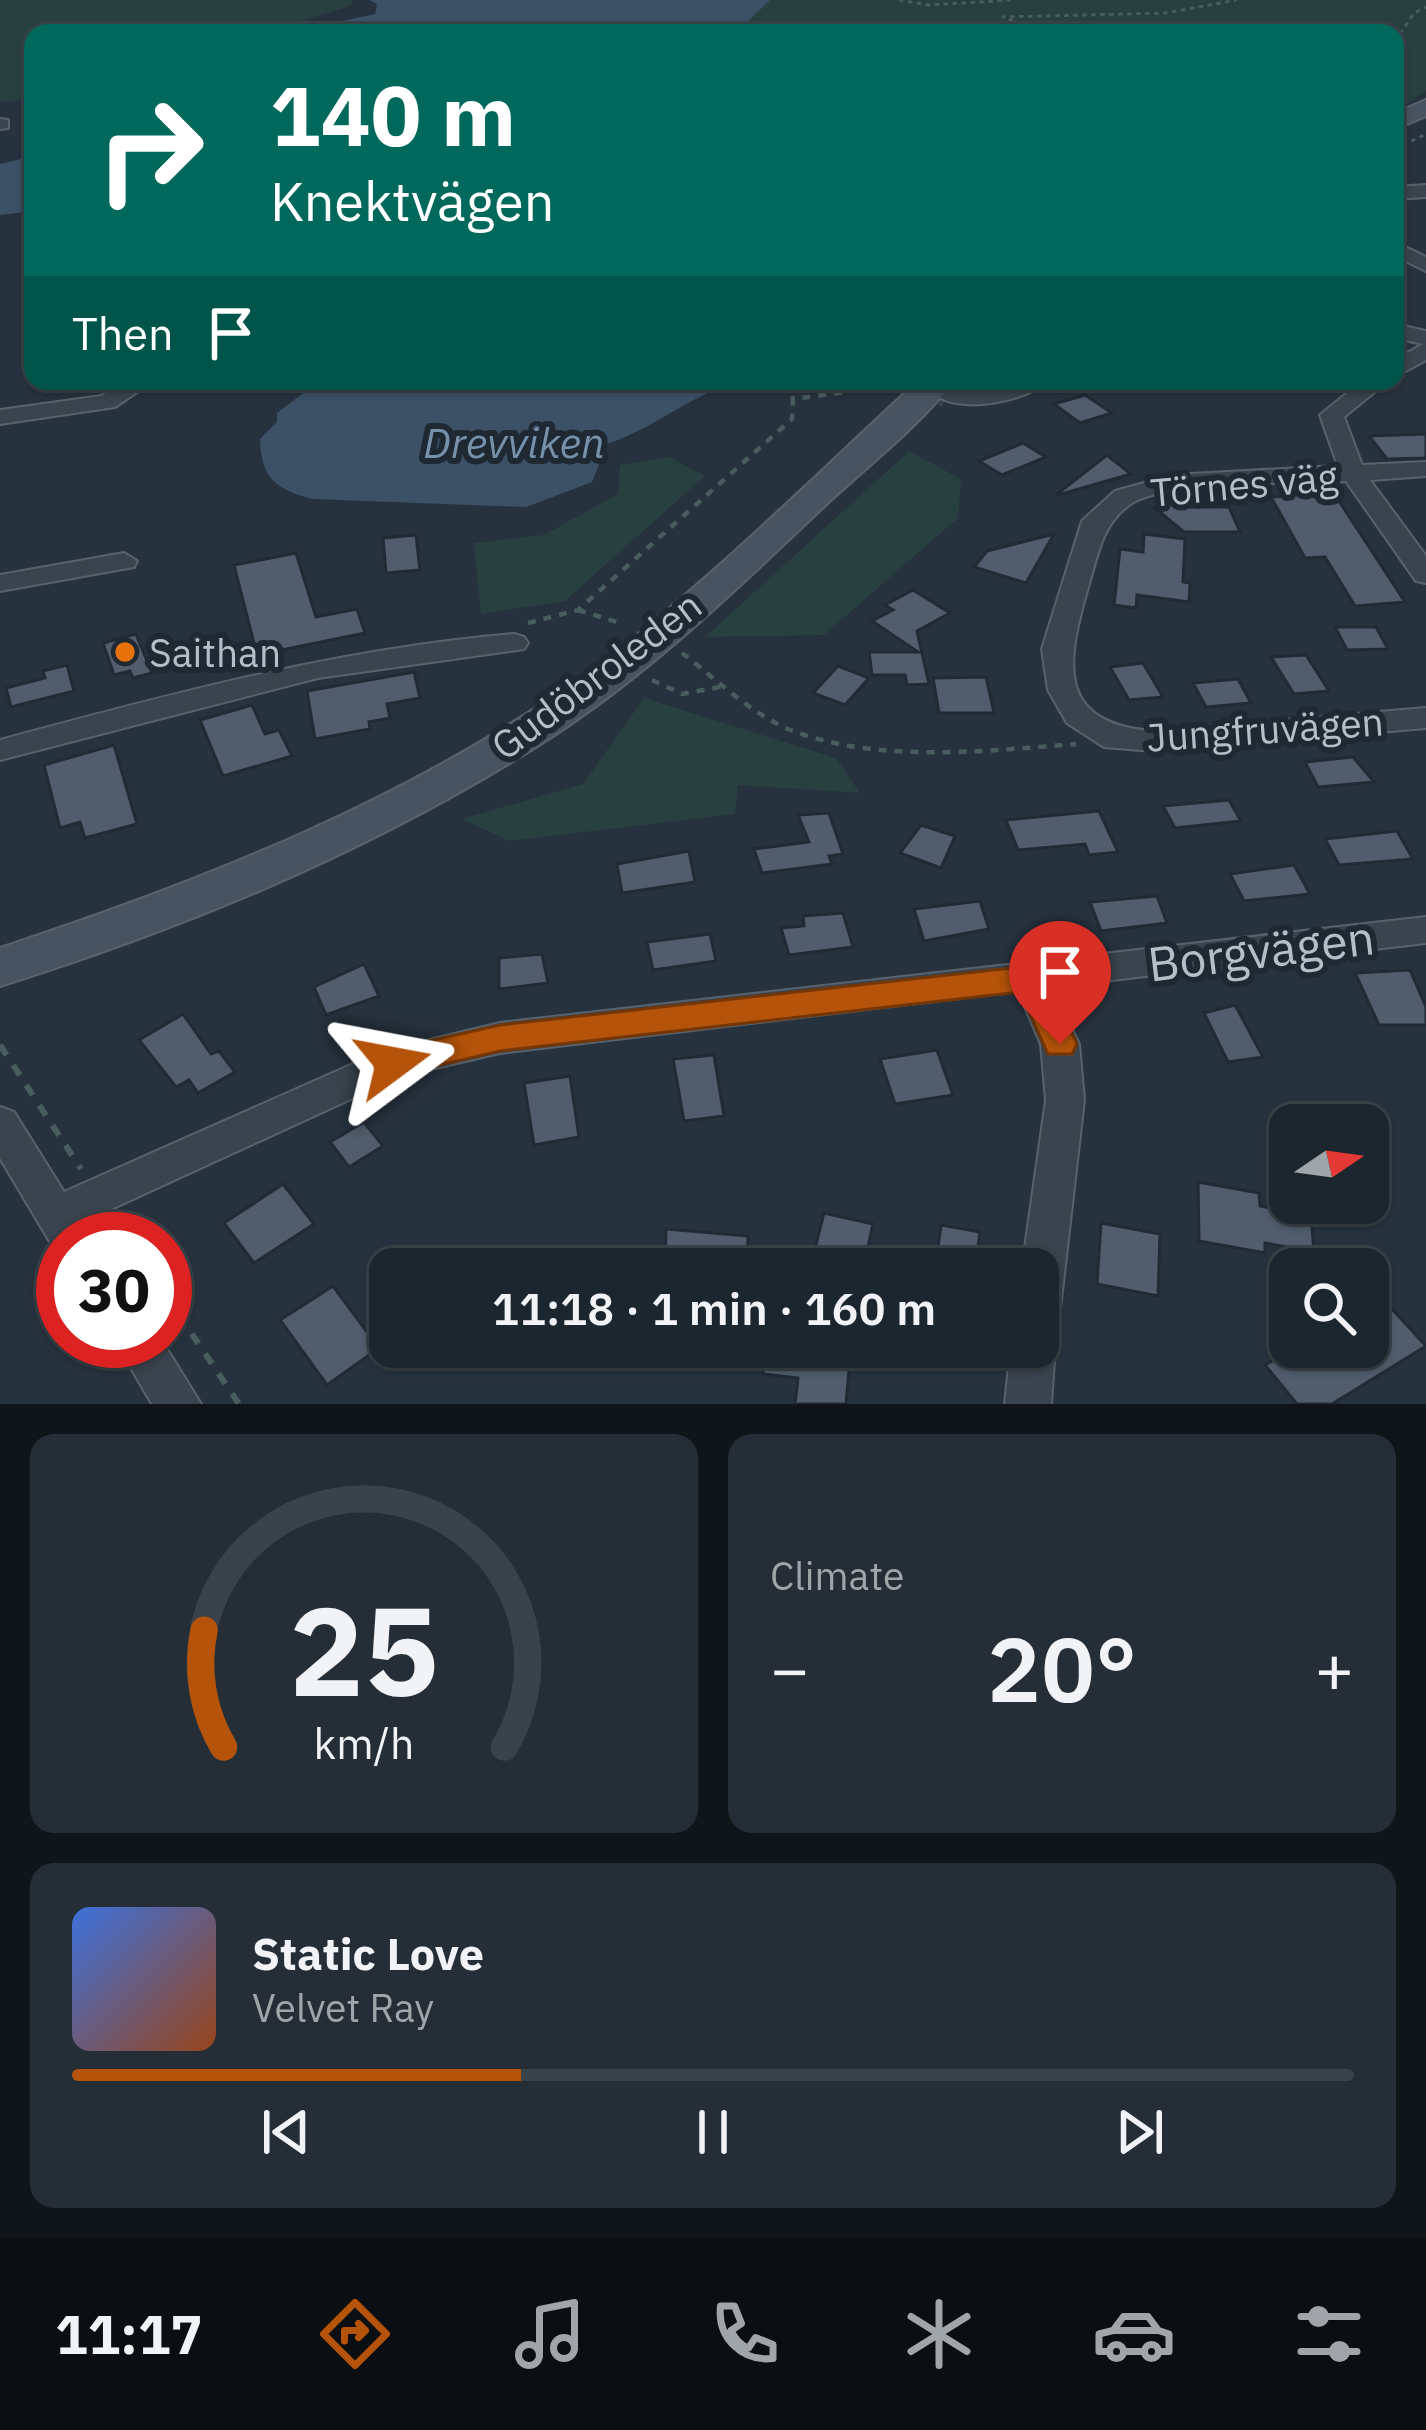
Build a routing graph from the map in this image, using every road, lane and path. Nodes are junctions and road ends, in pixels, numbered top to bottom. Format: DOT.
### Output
graph roads {
  1 [pos="899,0"];
  2 [pos="1012,0"];
  3 [pos="1237,0"];
  4 [pos="1426,7"];
  5 [pos="1021,24"];
  6 [pos="1404,28"];
  7 [pos="127,390"];
  8 [pos="790,390"];
  9 [pos="851,390"];
  10 [pos="929,390"];
  11 [pos="930,390"];
  12 [pos="952,390"];
  13 [pos="1008,390"];
  14 [pos="1365,390"];
  15 [pos="793,399"];
  16 [pos="0,417"];
  17 [pos="1426,469"];
  18 [pos="1356,474"];
  19 [pos="124,560"];
  20 [pos="1426,575"];
  21 [pos="0,584"];
  22 [pos="578,610"];
  23 [pos="620,623"];
  24 [pos="499,643"];
  25 [pos="673,646"];
  26 [pos="1426,718"];
  27 [pos="1104,737"];
  28 [pos="0,749"];
  29 [pos="1426,930"];
  30 [pos="0,946"];
  31 [pos="0,967"];
  32 [pos="1030,978"];
  33 [pos="0,1045"];
  34 [pos="4,1139"];
  35 [pos="98,1196"];
  36 [pos="54,1212"];
  37 [pos="80,1212"];
  38 [pos="109,1212"];
  39 [pos="1046,1248"];
  40 [pos="192,1334"];
  41 [pos="155,1368"];
  42 [pos="1031,1368"];
  43 [pos="178,1404"];
  44 [pos="239,1404"];
  45 [pos="1028,1404"];
  1 -- 2 [label="path"];
  3 -- 5 [label="path"];
  4 -- 6 [label="path"];
  7 -- 16 [label="street"];
  8 -- 15 [label="path"];
  9 -- 15 [label="path"];
  10 -- 30 [label="main road, Gudöbroleden"];
  11 -- 31 [label="main road, Gudöbroleden"];
  12 -- 13 [label="street"];
  14 -- 18 [label="street"];
  15 -- 22 [label="path"];
  17 -- 18 [label="street, Törnes väg"];
  18 -- 20 [label="street"];
  18 -- 27 [label="street, Törnes väg"];
  19 -- 21 [label="street"];
  22 -- 23 [label="path"];
  22 -- 24 [label="path"];
  24 -- 28 [label="street"];
  25 -- 27 [label="path"];
  26 -- 27 [label="street, Jungfruvägen"];
  29 -- 32 [label="street, Borgvägen"];
  32 -- 35 [label="street, Borgvägen"];
  32 -- 39 [label="street"];
  33 -- 35 [label="path"];
  34 -- 36 [label="street"];
  35 -- 37 [label="street, Borgvägen"];
  35 -- 38 [label="path"];
  40 -- 44 [label="path"];
  41 -- 43 [label="street"];
  42 -- 45 [label="street"];
}
